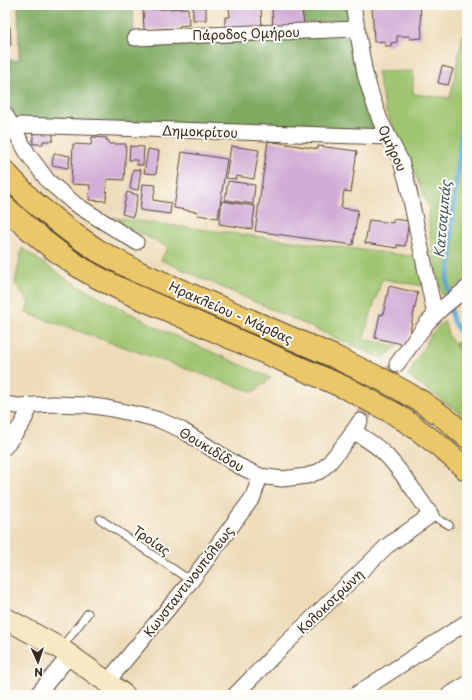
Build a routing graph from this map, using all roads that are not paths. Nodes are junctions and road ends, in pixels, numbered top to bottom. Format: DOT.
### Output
graph roads {
  1 [pos="353,5"];
  2 [pos="356,29"];
  3 [pos="135,38"];
  4 [pos="5,114"];
  5 [pos="12,128"];
  6 [pos="389,137"];
  7 [pos="5,172"];
  8 [pos="5,207"];
  9 [pos="136,242"];
  10 [pos="465,290"];
  11 [pos="439,312"];
  12 [pos="397,364"];
  13 [pos="5,404"];
  14 [pos="31,406"];
  15 [pos="467,436"];
  16 [pos="5,447"];
  17 [pos="467,470"];
  18 [pos="260,476"];
  19 [pos="431,515"];
  20 [pos="100,519"];
  21 [pos="449,525"];
  22 [pos="191,581"];
  23 [pos="88,613"];
  24 [pos="5,618"];
  25 [pos="467,622"];
  26 [pos="66,652"];
  27 [pos="107,682"];
  28 [pos="467,684"];
  29 [pos="37,695"];
  30 [pos="124,695"];
  31 [pos="235,695"];
  32 [pos="355,695"];
  33 [pos="449,695"];
  1 -- 2 [label="street, Ομήρου"];
  2 -- 3 [label="street, Πάροδος Ομήρου"];
  2 -- 6 [label="street, Ομήρου"];
  4 -- 5 [label="street"];
  5 -- 6 [label="street, Δημοκρίτου"];
  5 -- 9 [label="street"];
  6 -- 11 [label="street, Ομήρου"];
  7 -- 15 [label="main road, Ηρακλείου - Μάρθας"];
  8 -- 17 [label="main road, Ηρακλείου - Μάρθας"];
  10 -- 11 [label="street"];
  11 -- 12 [label="street"];
  13 -- 14 [label="street, Θουκιδίδου"];
  14 -- 16 [label="street"];
  14 -- 18 [label="street, Θουκιδίδου"];
  18 -- 19 [label="street, Θουκιδίδου"];
  18 -- 22 [label="street, Κωνσταντινουπόλεως"];
  19 -- 21 [label="lane"];
  19 -- 31 [label="street, Κολοκοτρώνη"];
  20 -- 22 [label="lane, Τροίας"];
  22 -- 27 [label="street, Κωνσταντινουπόλεως"];
  23 -- 26 [label="lane"];
  24 -- 26 [label="street"];
  25 -- 32 [label="street"];
  26 -- 27 [label="street"];
  26 -- 29 [label="street"];
  27 -- 30 [label="street"];
  28 -- 33 [label="street"];
}
